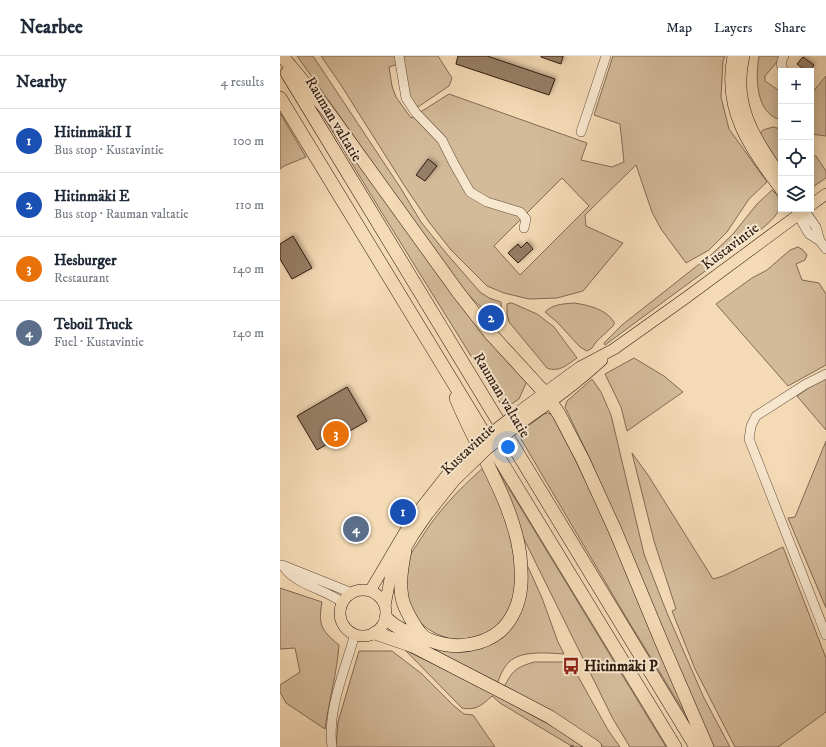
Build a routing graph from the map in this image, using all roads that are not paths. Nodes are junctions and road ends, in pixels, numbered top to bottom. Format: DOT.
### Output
graph roads {
  1 [pos="282,56"];
  2 [pos="399,56"];
  3 [pos="606,56"];
  4 [pos="733,56"];
  5 [pos="744,56"];
  6 [pos="784,56"];
  7 [pos="280,61"];
  8 [pos="781,68"];
  9 [pos="280,98"];
  10 [pos="581,132"];
  11 [pos="778,172"];
  12 [pos="778,186"];
  13 [pos="826,194"];
  14 [pos="814,202"];
  15 [pos="799,212"];
  16 [pos="805,212"];
  17 [pos="524,228"];
  18 [pos="826,249"];
  19 [pos="440,359"];
  20 [pos="826,374"];
  21 [pos="548,397"];
  22 [pos="452,476"];
  23 [pos="405,550"];
  24 [pos="280,567"];
  25 [pos="370,591"];
  26 [pos="352,593"];
  27 [pos="343,603"];
  28 [pos="386,612"];
  29 [pos="374,633"];
  30 [pos="355,634"];
  31 [pos="826,635"];
  32 [pos="424,637"];
  33 [pos="332,747"];
  34 [pos="595,747"];
  35 [pos="675,747"];
  36 [pos="696,747"];
  37 [pos="707,747"];
  1 -- 21 [label="highway"];
  2 -- 17 [label="street"];
  3 -- 10 [label="street"];
  4 -- 12 [label="main road"];
  5 -- 11 [label="main road"];
  6 -- 8 [label="street"];
  7 -- 36 [label="highway, Rauman valtatie"];
  9 -- 19 [label="highway"];
  13 -- 14 [label="main road, Kustavintie"];
  15 -- 21 [label="main road, Kustavintie"];
  16 -- 18 [label="street"];
  19 -- 32 [label="highway"];
  19 -- 35 [label="highway"];
  20 -- 31 [label="street"];
  21 -- 22 [label="main road, Kustavintie, bridge"];
  21 -- 37 [label="highway"];
  22 -- 23 [label="main road, Kustavintie"];
  22 -- 25 [label="main road, Kustavintie"];
  23 -- 28 [label="main road, Kustavintie"];
  23 -- 32 [label="highway"];
  24 -- 26 [label="street"];
  24 -- 27 [label="street"];
  25 -- 26 [label="main road"];
  25 -- 28 [label="main road"];
  26 -- 27 [label="main road"];
  27 -- 30 [label="main road"];
  28 -- 29 [label="main road"];
  28 -- 32 [label="highway"];
  29 -- 30 [label="main road"];
  29 -- 34 [label="highway"];
  30 -- 33 [label="street"];
}
